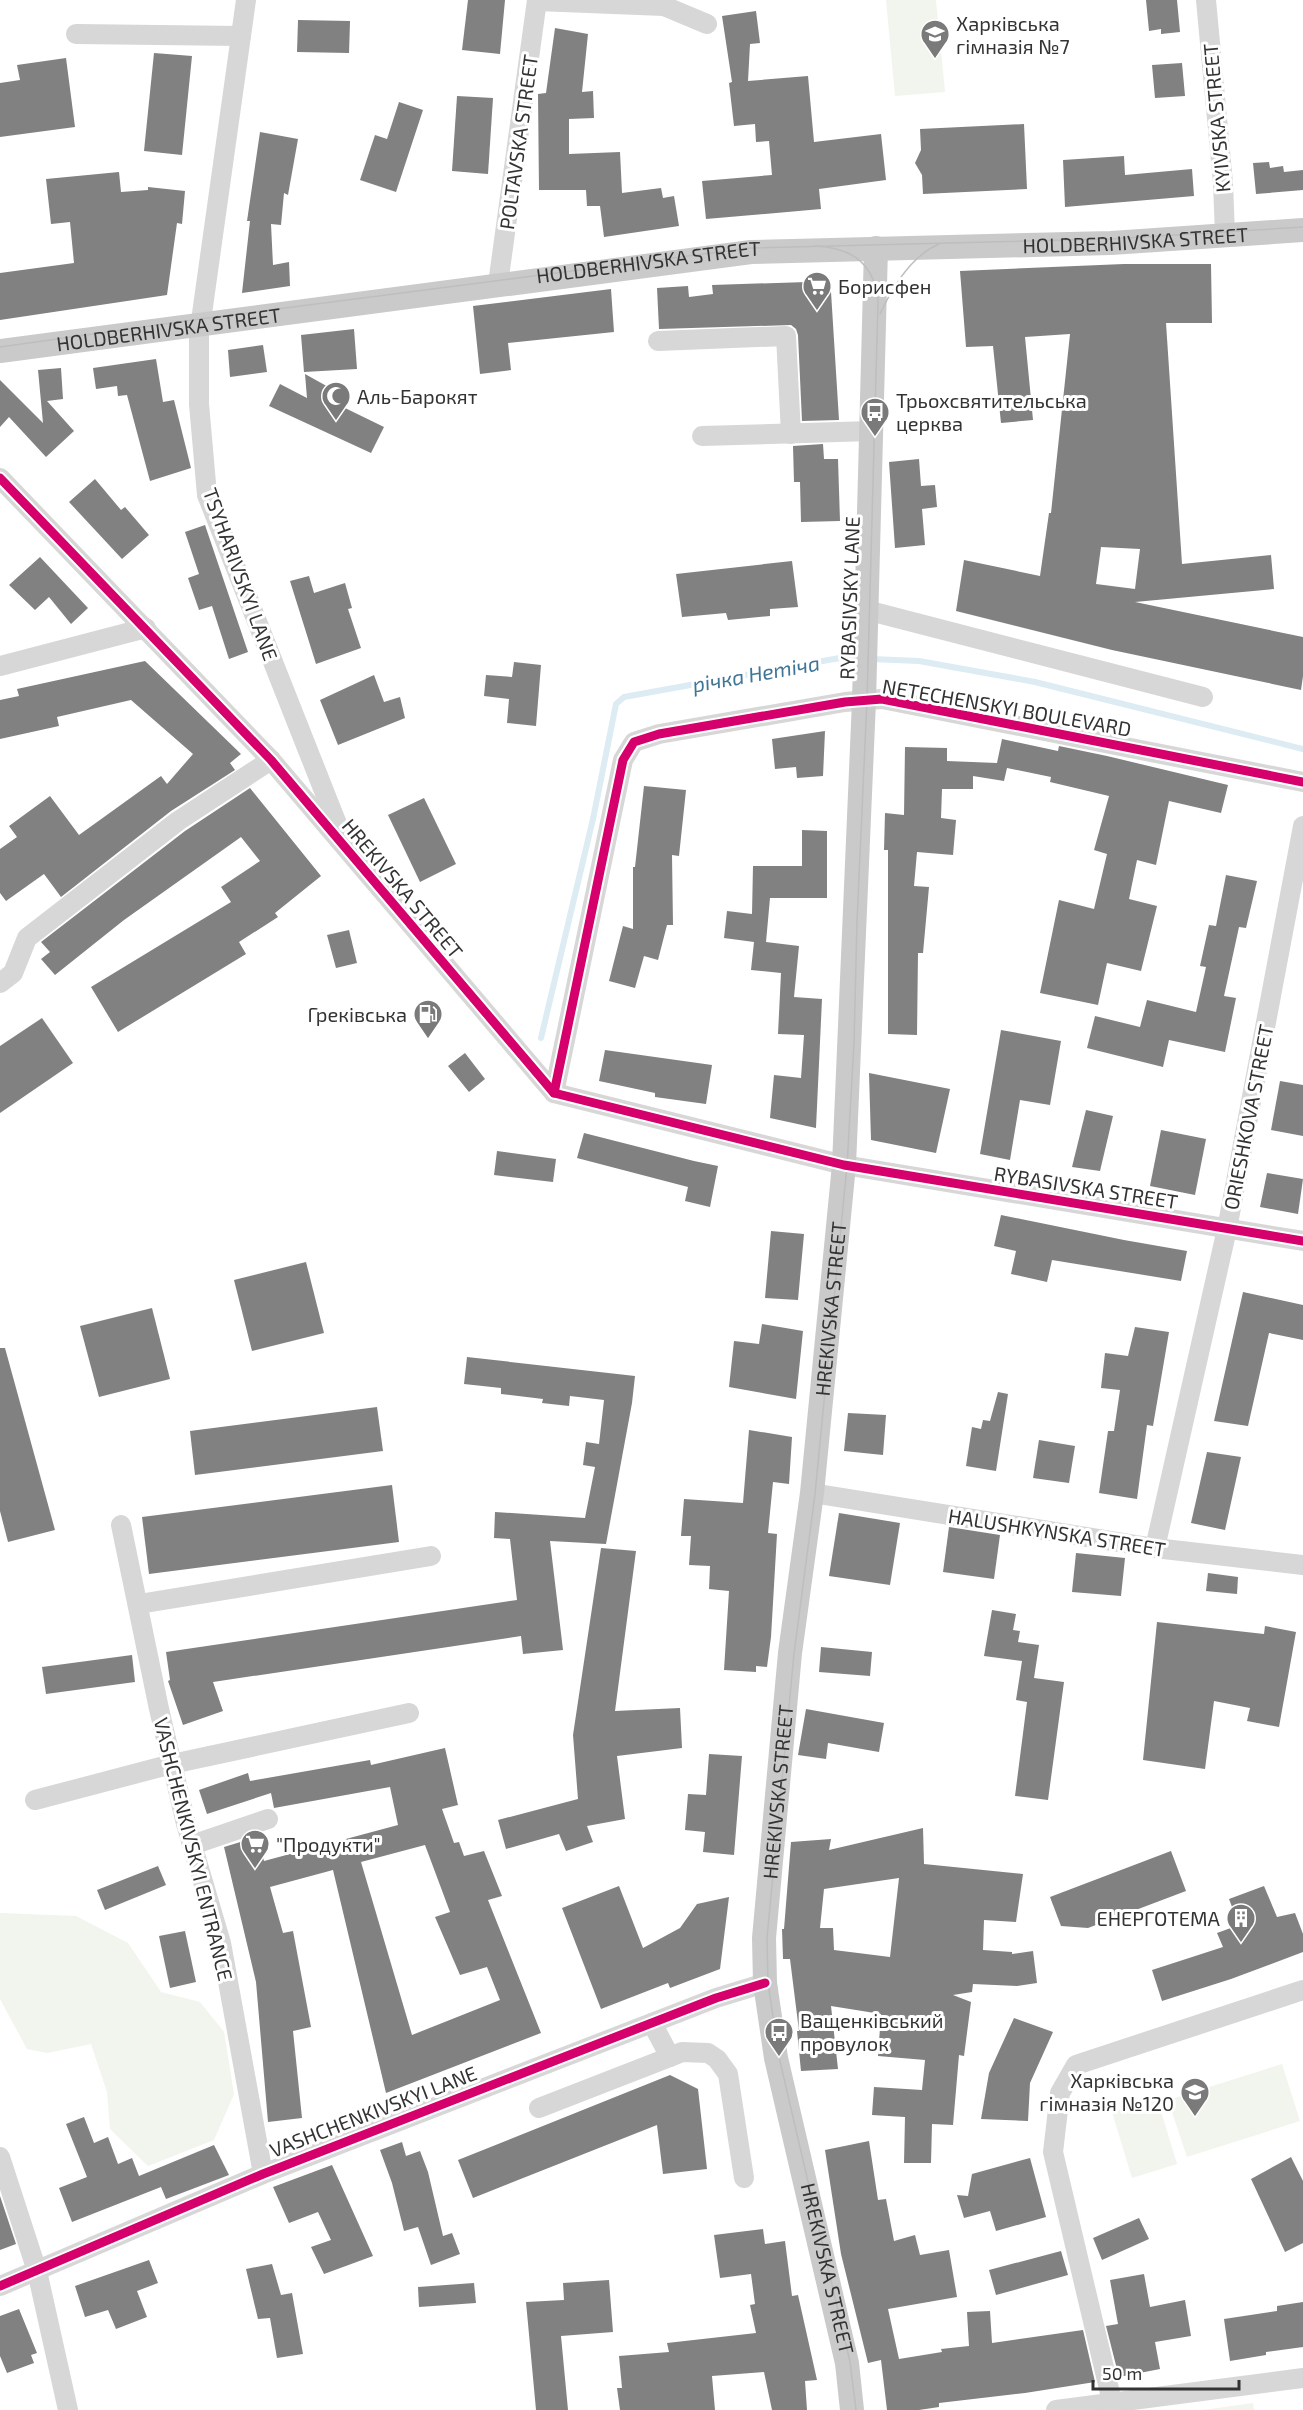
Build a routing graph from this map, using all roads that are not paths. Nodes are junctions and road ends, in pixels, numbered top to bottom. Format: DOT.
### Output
graph roads {
  1 [pos="246,0"];
  2 [pos="537,0"];
  3 [pos="1206,0"];
  4 [pos="708,24"];
  5 [pos="76,34"];
  6 [pos="241,36"];
  7 [pos="1303,231"];
  8 [pos="1225,235"];
  9 [pos="876,248"];
  10 [pos="498,284"];
  11 [pos="200,323"];
  12 [pos="658,341"];
  13 [pos="0,351"];
  14 [pos="872,431"];
  15 [pos="790,434"];
  16 [pos="702,436"];
  17 [pos="0,478"];
  18 [pos="866,610"];
  19 [pos="146,628"];
  20 [pos="0,666"];
  21 [pos="1203,697"];
  22 [pos="864,701"];
  23 [pos="271,760"];
  24 [pos="1303,782"];
  25 [pos="1303,826"];
  26 [pos="347,850"];
  27 [pos="0,983"];
  28 [pos="554,1093"];
  29 [pos="854,1167"];
  30 [pos="1227,1229"];
  31 [pos="1303,1241"];
  32 [pos="812,1493"];
  33 [pos="121,1525"];
  34 [pos="1155,1548"];
  35 [pos="431,1556"];
  36 [pos="1303,1565"];
  37 [pos="139,1604"];
  38 [pos="409,1713"];
  39 [pos="172,1764"];
  40 [pos="35,1800"];
  41 [pos="268,1819"];
  42 [pos="192,1845"];
  43 [pos="765,1983"];
  44 [pos="1303,1990"];
  45 [pos="652,2023"];
  46 [pos="670,2057"];
  47 [pos="539,2108"];
  48 [pos="0,2157"];
  49 [pos="263,2174"];
  50 [pos="744,2178"];
  51 [pos="37,2271"];
  52 [pos="0,2286"];
  53 [pos="1303,2378"];
  54 [pos="1114,2406"];
  55 [pos="68,2410"];
  56 [pos="852,2410"];
  57 [pos="1056,2410"];
  1 -- 6 [label="street, TSYHARIVSKYI LANE"];
  2 -- 4 [label="street"];
  2 -- 10 [label="street, POLTAVSKA STREET"];
  3 -- 8 [label="street, KYIVSKA STREET"];
  5 -- 6 [label="street"];
  6 -- 11 [label="street, TSYHARIVSKYI LANE"];
  7 -- 8 [label="main road, HOLDBERHIVSKA STREET"];
  8 -- 9 [label="main road, HOLDBERHIVSKA STREET"];
  9 -- 10 [label="main road, HOLDBERHIVSKA STREET"];
  9 -- 14 [label="main road, RYBASIVSKY LANE"];
  10 -- 11 [label="main road, HOLDBERHIVSKA STREET"];
  11 -- 13 [label="main road, HOLDBERHIVSKA STREET"];
  11 -- 26 [label="street, TSYHARIVSKYI LANE"];
  12 -- 15 [label="street"];
  14 -- 15 [label="street"];
  14 -- 18 [label="main road, RYBASIVSKY LANE"];
  15 -- 16 [label="street"];
  17 -- 19 [label="street, HREKIVSKA STREET"];
  18 -- 21 [label="street"];
  18 -- 22 [label="main road, RYBASIVSKY LANE"];
  19 -- 20 [label="street"];
  19 -- 23 [label="street, HREKIVSKA STREET"];
  22 -- 24 [label="street, NETECHENSKYI BOULEVARD"];
  22 -- 28 [label="street, NETECHENSKYI BOULEVARD"];
  22 -- 29 [label="main road, RYBASIVSKY LANE"];
  23 -- 26 [label="street, HREKIVSKA STREET"];
  23 -- 27 [label="street"];
  25 -- 30 [label="street, ORIESHKOVA STREET"];
  26 -- 28 [label="street, HREKIVSKA STREET"];
  28 -- 29 [label="street"];
  29 -- 30 [label="street, RYBASIVSKA STREET"];
  29 -- 32 [label="main road, HREKIVSKA STREET"];
  30 -- 31 [label="street, RYBASIVSKA STREET"];
  30 -- 34 [label="street, ORIESHKOVA STREET"];
  32 -- 34 [label="street, HALUSHKYNSKA STREET"];
  32 -- 43 [label="main road, HREKIVSKA STREET"];
  33 -- 37 [label="street, VASHCHENKIVSKYI ENTRANCE"];
  34 -- 36 [label="street, HALUSHKYNSKA STREET"];
  35 -- 37 [label="street"];
  37 -- 39 [label="street, VASHCHENKIVSKYI ENTRANCE"];
  38 -- 39 [label="street"];
  39 -- 40 [label="street"];
  39 -- 42 [label="street, VASHCHENKIVSKYI ENTRANCE"];
  41 -- 42 [label="street"];
  42 -- 49 [label="street, VASHCHENKIVSKYI ENTRANCE"];
  43 -- 45 [label="street, VASHCHENKIVSKYI LANE"];
  43 -- 56 [label="main road, HREKIVSKA STREET"];
  44 -- 54 [label="street"];
  45 -- 46 [label="street"];
  45 -- 49 [label="street, VASHCHENKIVSKYI LANE"];
  46 -- 47 [label="street"];
  46 -- 50 [label="street"];
  48 -- 51 [label="street"];
  49 -- 51 [label="street, VASHCHENKIVSKYI LANE"];
  51 -- 52 [label="street, VASHCHENKIVSKYI LANE"];
  51 -- 55 [label="street"];
  53 -- 54 [label="street"];
  54 -- 57 [label="street"];
}
